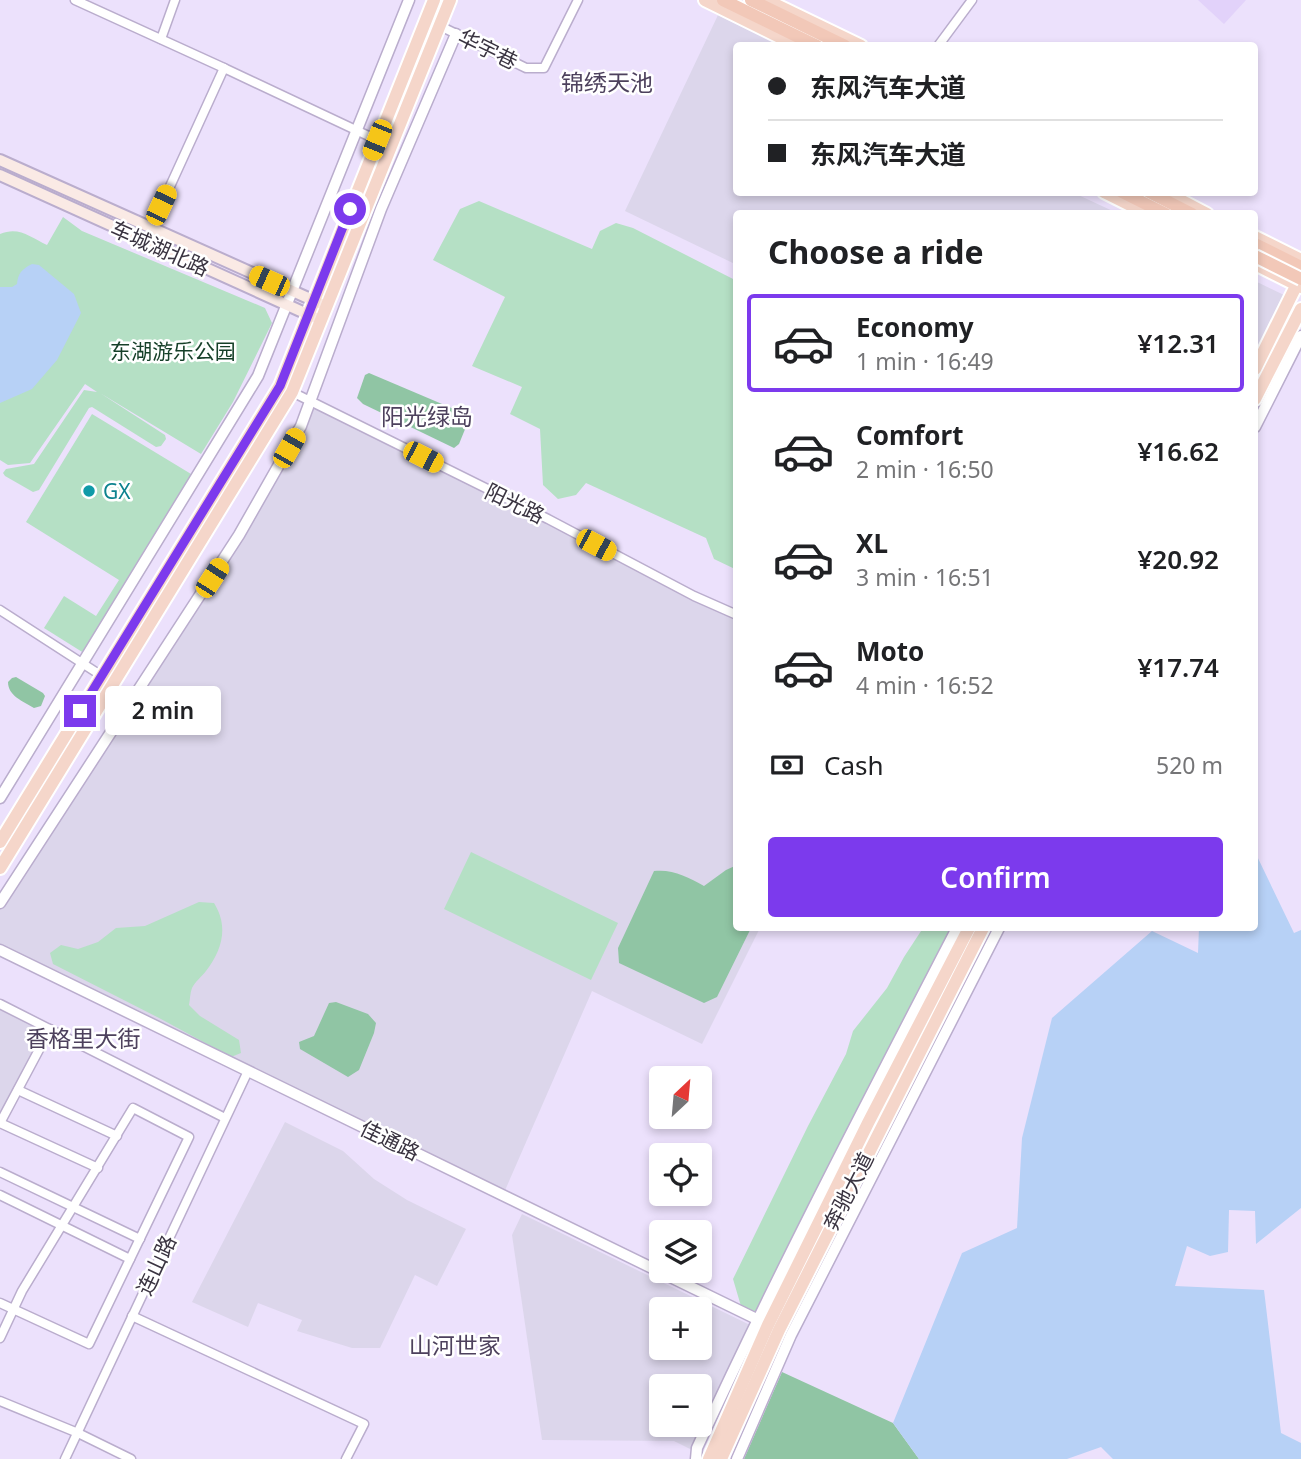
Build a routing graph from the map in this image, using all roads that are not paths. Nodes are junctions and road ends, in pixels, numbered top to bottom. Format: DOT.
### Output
graph roads {
  1 [pos="75,0"];
  2 [pos="174,0"];
  3 [pos="409,0"];
  4 [pos="434,0"];
  5 [pos="450,0"];
  6 [pos="578,0"];
  7 [pos="705,0"];
  8 [pos="723,0"];
  9 [pos="751,0"];
  10 [pos="766,0"];
  11 [pos="972,0"];
  12 [pos="440,26"];
  13 [pos="456,34"];
  14 [pos="161,39"];
  15 [pos="790,42"];
  16 [pos="809,42"];
  17 [pos="837,42"];
  18 [pos="853,42"];
  19 [pos="941,42"];
  20 [pos="224,68"];
  21 [pos="358,131"];
  22 [pos="377,140"];
  23 [pos="0,160"];
  24 [pos="0,175"];
  25 [pos="1112,196"];
  26 [pos="1130,196"];
  27 [pos="1157,196"];
  28 [pos="1173,196"];
  29 [pos="1140,210"];
  30 [pos="1158,210"];
  31 [pos="1184,210"];
  32 [pos="1200,210"];
  33 [pos="150,228"];
  34 [pos="1258,238"];
  35 [pos="1258,246"];
  36 [pos="1258,258"];
  37 [pos="1301,260"];
  38 [pos="1258,265"];
  39 [pos="1301,267"];
  40 [pos="1300,282"];
  41 [pos="293,292"];
  42 [pos="320,304"];
  43 [pos="287,305"];
  44 [pos="1301,309"];
  45 [pos="315,317"];
  46 [pos="1301,337"];
  47 [pos="1258,363"];
  48 [pos="292,392"];
  49 [pos="1258,393"];
  50 [pos="310,401"];
  51 [pos="1258,421"];
  52 [pos="0,610"];
  53 [pos="733,613"];
  54 [pos="82,664"];
  55 [pos="102,677"];
  56 [pos="0,797"];
  57 [pos="0,842"];
  58 [pos="0,868"];
  59 [pos="0,903"];
  60 [pos="955,931"];
  61 [pos="967,931"];
  62 [pos="981,931"];
  63 [pos="997,931"];
  64 [pos="0,950"];
  65 [pos="0,1004"];
  66 [pos="50,1029"];
  67 [pos="248,1071"];
  68 [pos="18,1090"];
  69 [pos="225,1118"];
  70 [pos="0,1123"];
  71 [pos="117,1136"];
  72 [pos="98,1168"];
  73 [pos="0,1172"];
  74 [pos="0,1195"];
  75 [pos="74,1207"];
  76 [pos="63,1226"];
  77 [pos="140,1239"];
  78 [pos="130,1259"];
  79 [pos="0,1303"];
  80 [pos="13,1310"];
  81 [pos="132,1316"];
  82 [pos="768,1325"];
  83 [pos="0,1338"];
  84 [pos="0,1401"];
  85 [pos="78,1433"];
  86 [pos="65,1459"];
  87 [pos="131,1459"];
  88 [pos="346,1459"];
  89 [pos="696,1459"];
  90 [pos="709,1459"];
  91 [pos="722,1459"];
  92 [pos="737,1459"];
  1 -- 14 [label="street"];
  2 -- 14 [label="street"];
  3 -- 21 [label="street"];
  4 -- 22 [label="main road"];
  5 -- 12 [label="main road"];
  6 -- 13 [label="street, 华宇巷"];
  7 -- 15 [label="main road"];
  8 -- 16 [label="highway"];
  9 -- 17 [label="highway"];
  10 -- 18 [label="main road"];
  11 -- 19 [label="street"];
  12 -- 13 [label="street, 华宇巷"];
  12 -- 42 [label="main road"];
  13 -- 50 [label="street"];
  14 -- 20 [label="street"];
  20 -- 21 [label="street"];
  20 -- 33 [label="street"];
  21 -- 22 [label="street"];
  21 -- 41 [label="street"];
  22 -- 42 [label="main road"];
  23 -- 33 [label="main road, 车城湖北路"];
  24 -- 43 [label="main road, 车城湖北路"];
  25 -- 29 [label="main road"];
  26 -- 30 [label="highway"];
  27 -- 31 [label="highway"];
  28 -- 32 [label="main road"];
  33 -- 41 [label="main road, 车城湖北路"];
  34 -- 37 [label="main road"];
  35 -- 39 [label="highway"];
  36 -- 40 [label="highway, bridge"];
  38 -- 40 [label="main road"];
  40 -- 47 [label="main road"];
  41 -- 42 [label="main road, 车城湖北路"];
  41 -- 43 [label="street"];
  42 -- 45 [label="main road"];
  43 -- 45 [label="main road, 车城湖北路"];
  43 -- 54 [label="street"];
  44 -- 49 [label="main road"];
  45 -- 48 [label="main road"];
  45 -- 55 [label="main road"];
  46 -- 51 [label="street"];
  48 -- 50 [label="street, 阳光路"];
  48 -- 58 [label="main road"];
  50 -- 53 [label="street, 阳光路"];
  50 -- 59 [label="street"];
  52 -- 54 [label="street"];
  54 -- 55 [label="street"];
  54 -- 56 [label="street"];
  55 -- 57 [label="main road"];
  60 -- 82 [label="street"];
  61 -- 82 [label="main road, 奔驰大道"];
  62 -- 82 [label="main road, 奔驰大道"];
  63 -- 92 [label="street"];
  64 -- 67 [label="street, 佳通路"];
  65 -- 66 [label="street"];
  66 -- 68 [label="street"];
  66 -- 69 [label="street"];
  67 -- 69 [label="street, 连山路"];
  67 -- 82 [label="street, 佳通路"];
  68 -- 70 [label="street"];
  68 -- 71 [label="street"];
  69 -- 81 [label="street, 连山路"];
  70 -- 72 [label="street"];
  71 -- 72 [label="street"];
  71 -- 77 [label="street"];
  72 -- 75 [label="street"];
  73 -- 75 [label="street"];
  74 -- 76 [label="street"];
  75 -- 76 [label="street"];
  75 -- 77 [label="street"];
  76 -- 78 [label="street"];
  76 -- 80 [label="street"];
  77 -- 78 [label="street"];
  78 -- 80 [label="street"];
  79 -- 80 [label="street"];
  80 -- 83 [label="street"];
  81 -- 85 [label="street, 连山路"];
  81 -- 88 [label="street"];
  82 -- 89 [label="street"];
  82 -- 90 [label="main road, 奔驰大道"];
  82 -- 91 [label="main road, 奔驰大道"];
  84 -- 85 [label="street"];
  85 -- 86 [label="street, 连山路"];
  85 -- 87 [label="street"];
}
